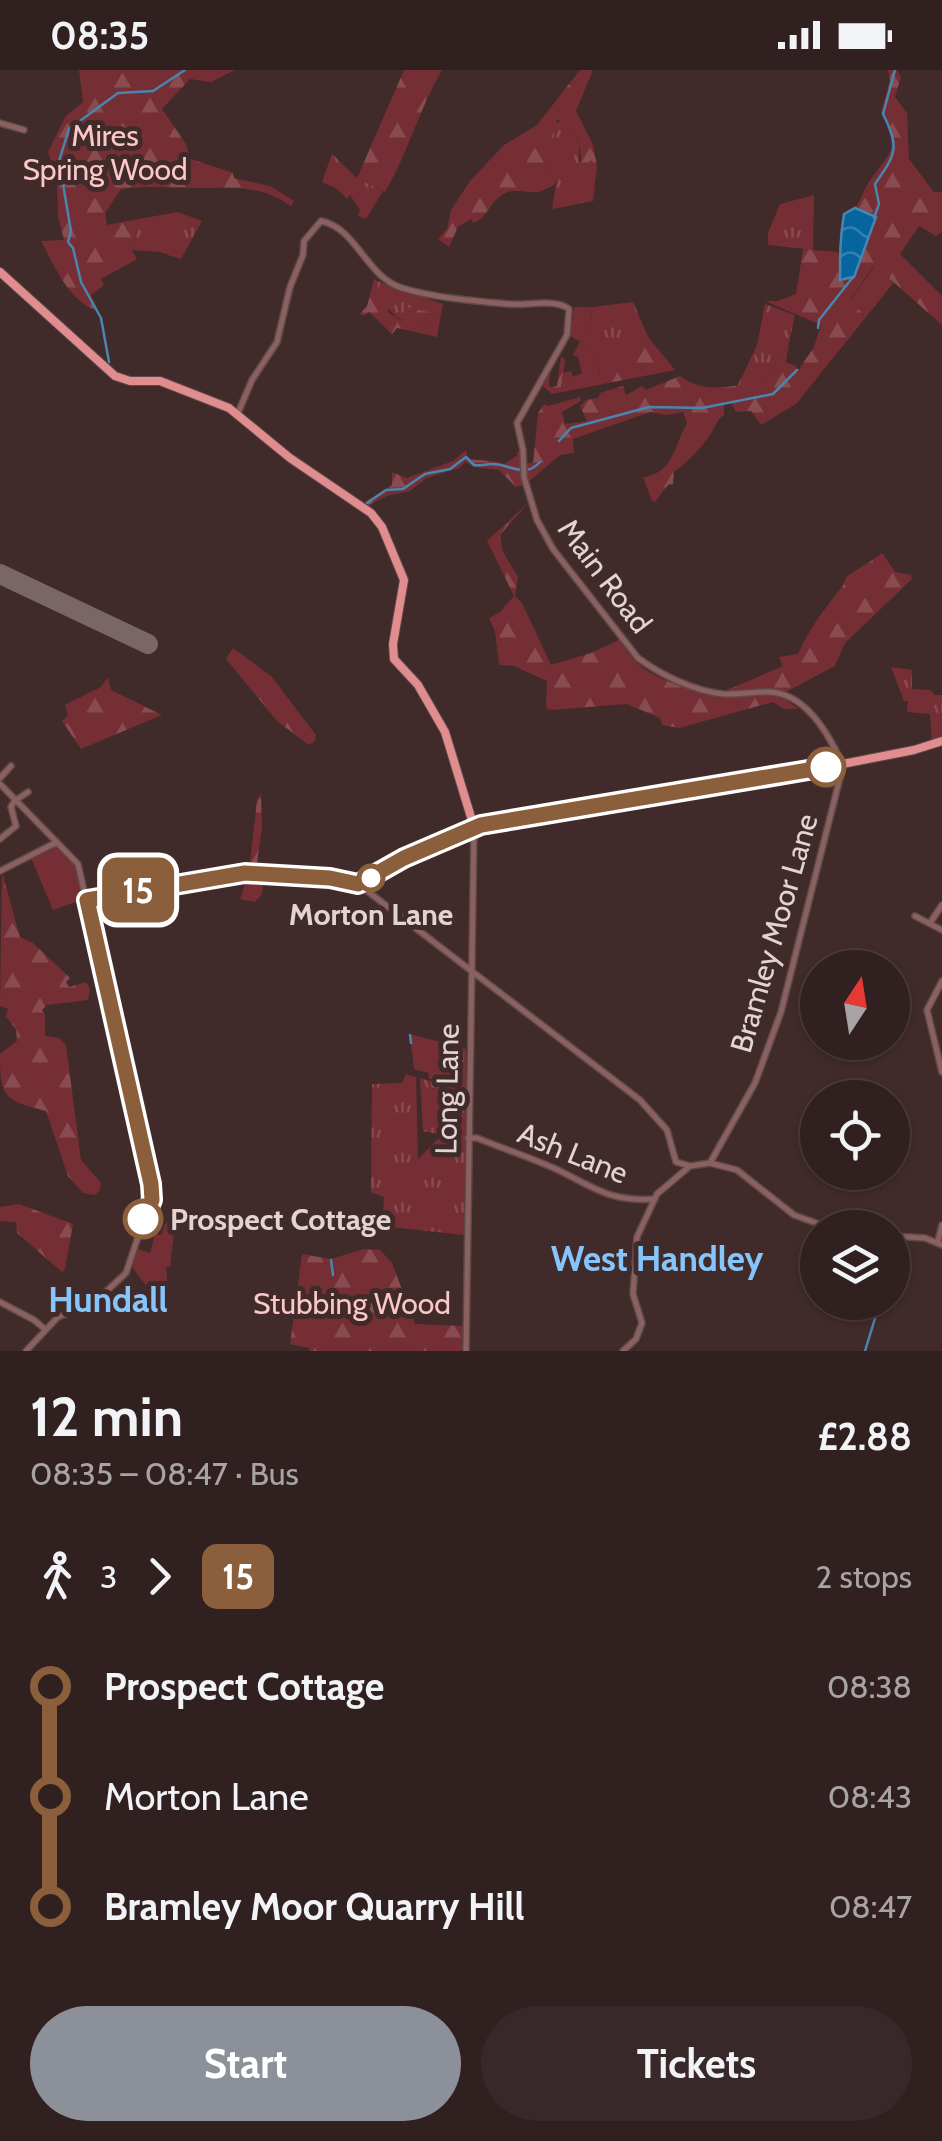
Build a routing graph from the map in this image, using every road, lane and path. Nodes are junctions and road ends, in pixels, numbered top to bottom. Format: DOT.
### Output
graph roads {
  1 [pos="0,123"];
  2 [pos="24,130"];
  3 [pos="0,272"];
  4 [pos="238,413"];
  5 [pos="942,741"];
  6 [pos="842,764"];
  7 [pos="11,766"];
  8 [pos="0,781"];
  9 [pos="28,792"];
  10 [pos="16,800"];
  11 [pos="474,827"];
  12 [pos="0,838"];
  13 [pos="57,842"];
  14 [pos="0,871"];
  15 [pos="358,884"];
  16 [pos="87,900"];
  17 [pos="942,905"];
  18 [pos="915,916"];
  19 [pos="930,923"];
  20 [pos="942,930"];
  21 [pos="470,972"];
  22 [pos="942,980"];
  23 [pos="942,1072"];
  24 [pos="473,1138"];
  25 [pos="674,1158"];
  26 [pos="710,1163"];
  27 [pos="690,1166"];
  28 [pos="672,1179"];
  29 [pos="655,1199"];
  30 [pos="800,1217"];
  31 [pos="940,1228"];
  32 [pos="910,1237"];
  33 [pos="925,1238"];
  34 [pos="940,1243"];
  35 [pos="0,1302"];
  36 [pos="46,1330"];
  37 [pos="26,1351"];
  38 [pos="466,1351"];
  39 [pos="623,1351"];
  1 -- 2 [label="street"];
  3 -- 4 [label="main road"];
  4 -- 6 [label="street, Main Road"];
  4 -- 11 [label="main road"];
  5 -- 6 [label="main road"];
  6 -- 11 [label="main road"];
  6 -- 26 [label="street, Bramley Moor Lane"];
  7 -- 8 [label="street"];
  8 -- 10 [label="street"];
  9 -- 10 [label="street"];
  10 -- 12 [label="street"];
  10 -- 13 [label="street"];
  11 -- 15 [label="street"];
  11 -- 21 [label="street, Long Lane"];
  13 -- 14 [label="street"];
  13 -- 16 [label="street"];
  15 -- 16 [label="street"];
  15 -- 21 [label="street"];
  16 -- 36 [label="street"];
  17 -- 19 [label="street"];
  18 -- 19 [label="street"];
  19 -- 20 [label="street"];
  21 -- 24 [label="street, Long Lane"];
  21 -- 25 [label="street"];
  22 -- 23 [label="street"];
  24 -- 29 [label="street, Ash Lane"];
  24 -- 38 [label="street, Long Lane"];
  25 -- 27 [label="street"];
  25 -- 28 [label="street"];
  26 -- 27 [label="street"];
  26 -- 30 [label="street"];
  27 -- 28 [label="street"];
  28 -- 29 [label="street"];
  29 -- 39 [label="street"];
  31 -- 33 [label="street"];
  31 -- 34 [label="street"];
  32 -- 33 [label="street"];
  33 -- 34 [label="street"];
  35 -- 36 [label="street"];
  36 -- 37 [label="street"];
}
